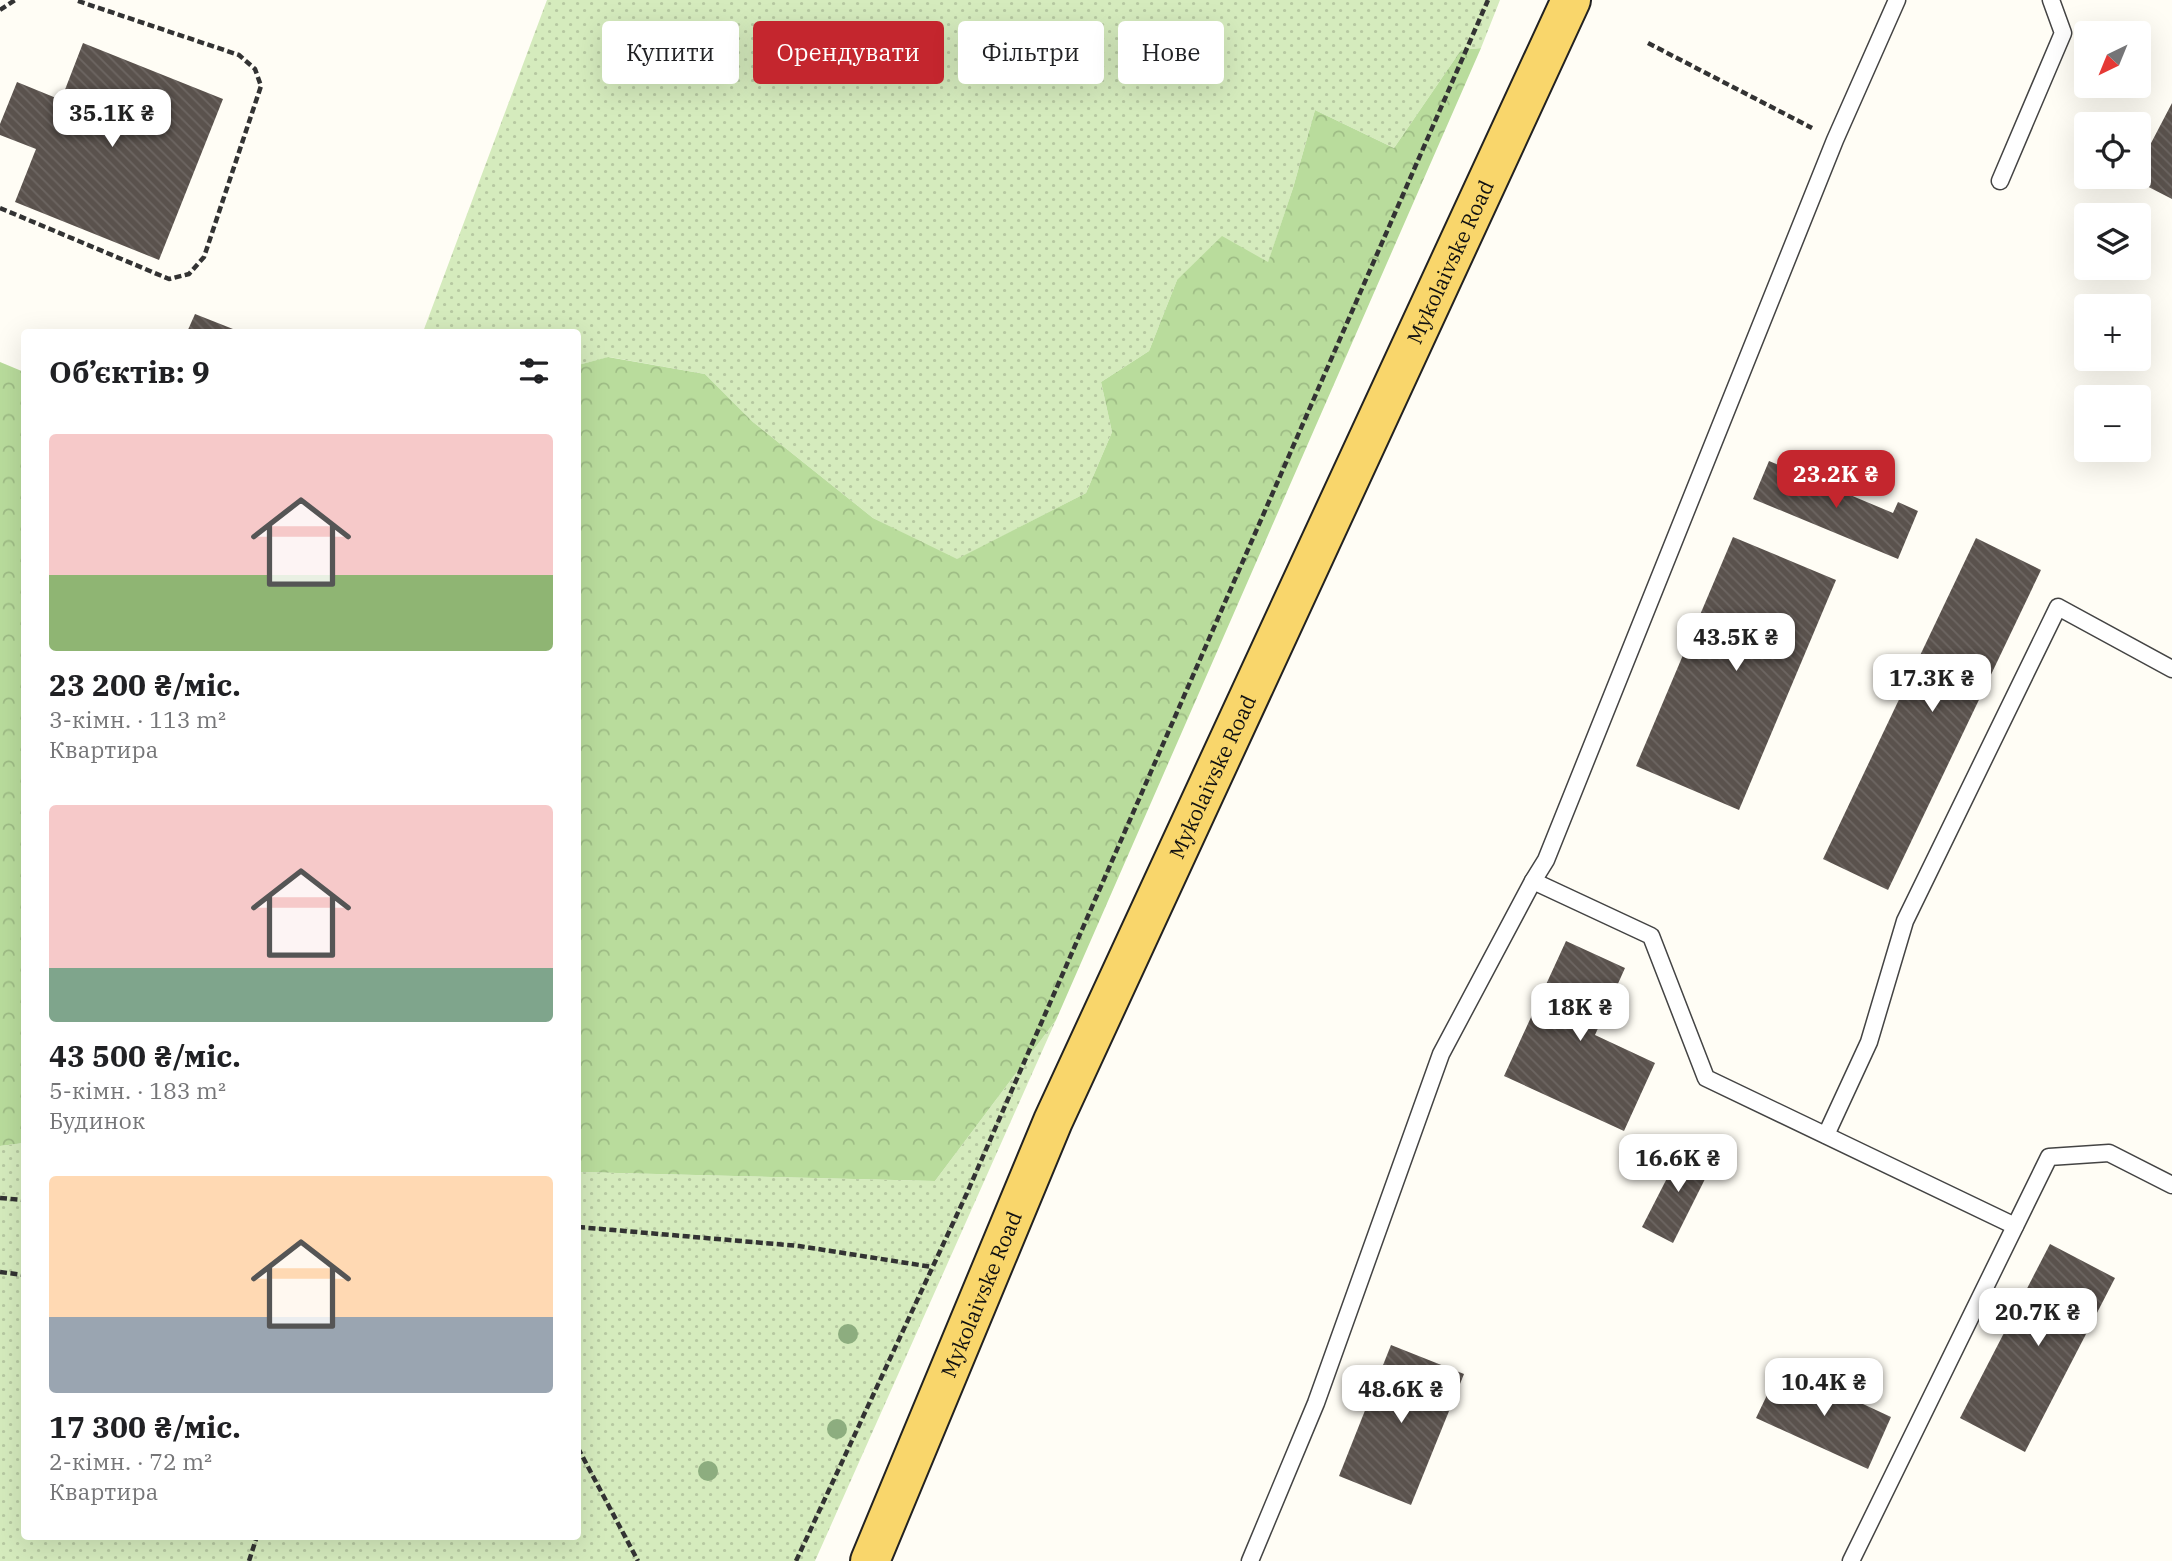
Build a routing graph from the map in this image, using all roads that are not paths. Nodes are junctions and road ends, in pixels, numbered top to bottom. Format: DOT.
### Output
graph roads {
  1 [pos="1556,0"];
  2 [pos="1572,0"];
  3 [pos="1897,0"];
  4 [pos="2051,0"];
  5 [pos="1542,64"];
  6 [pos="2000,181"];
  7 [pos="2172,669"];
  8 [pos="1533,881"];
  9 [pos="1826,1135"];
  10 [pos="2172,1185"];
  11 [pos="2015,1226"];
  12 [pos="870,1561"];
  13 [pos="1250,1561"];
  14 [pos="1851,1561"];
  1 -- 5 [label="lane"];
  2 -- 5 [label="main road, Mykolaivske Road"];
  3 -- 8 [label="lane"];
  4 -- 6 [label="lane"];
  5 -- 12 [label="main road, Mykolaivske Road"];
  7 -- 9 [label="lane"];
  8 -- 9 [label="lane"];
  8 -- 13 [label="lane"];
  9 -- 11 [label="lane"];
  10 -- 11 [label="lane"];
  11 -- 14 [label="lane"];
}
